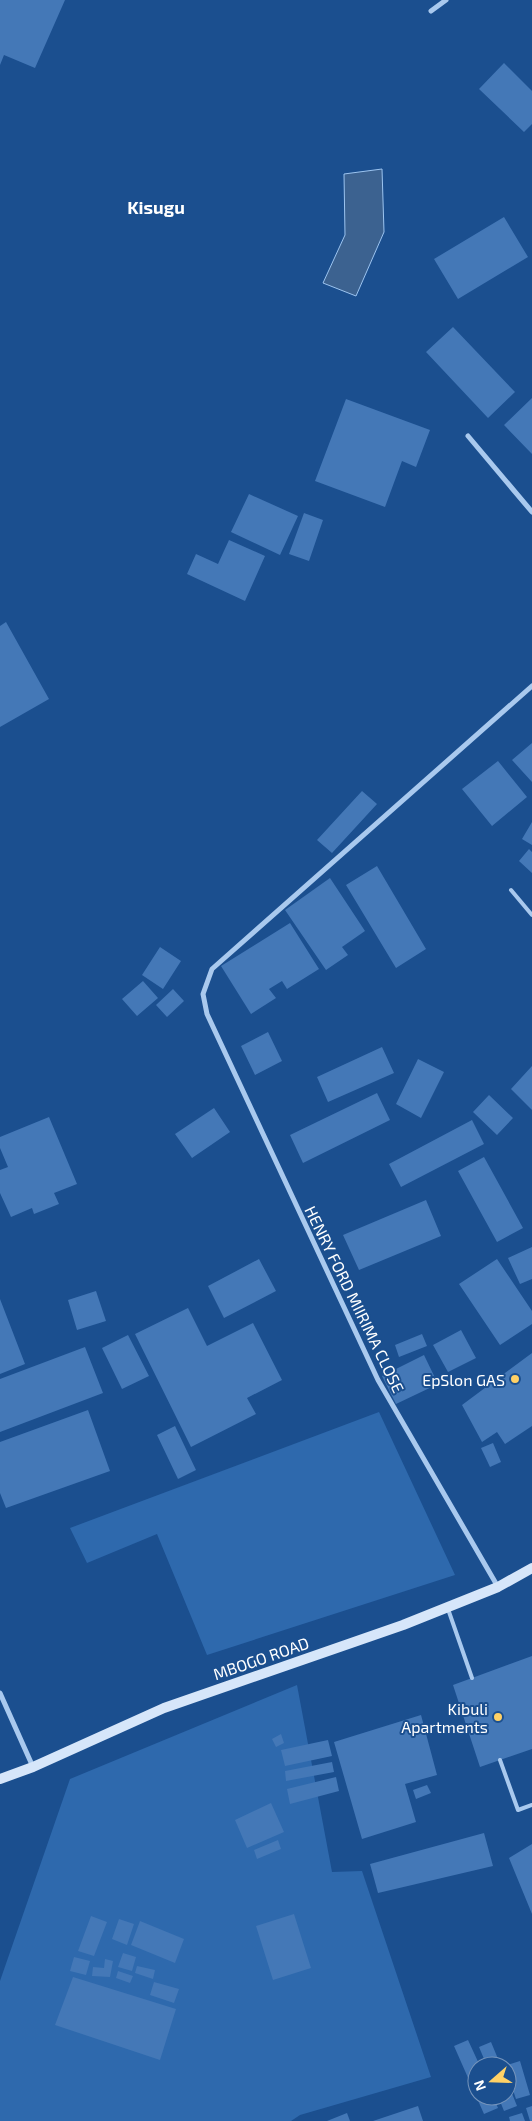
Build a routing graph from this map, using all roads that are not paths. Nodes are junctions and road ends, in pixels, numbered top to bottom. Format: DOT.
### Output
graph roads {
  1 [pos="446,0"];
  2 [pos="431,10"];
  3 [pos="468,436"];
  4 [pos="532,512"];
  5 [pos="532,686"];
  6 [pos="512,890"];
  7 [pos="532,916"];
  8 [pos="532,1568"];
  9 [pos="498,1587"];
  10 [pos="448,1607"];
  11 [pos="472,1678"];
  12 [pos="0,1693"];
  13 [pos="500,1760"];
  14 [pos="33,1767"];
  15 [pos="0,1779"];
  16 [pos="532,1805"];
  1 -- 2 [label="street"];
  3 -- 4 [label="street"];
  5 -- 9 [label="street, HENRY FORD MIIRIMA CLOSE"];
  6 -- 7 [label="lane"];
  8 -- 9 [label="street, MBOGO ROAD"];
  9 -- 10 [label="street, MBOGO ROAD"];
  10 -- 11 [label="lane"];
  10 -- 14 [label="street, MBOGO ROAD"];
  12 -- 14 [label="street"];
  13 -- 16 [label="lane"];
  14 -- 15 [label="street, MBOGO ROAD"];
}
